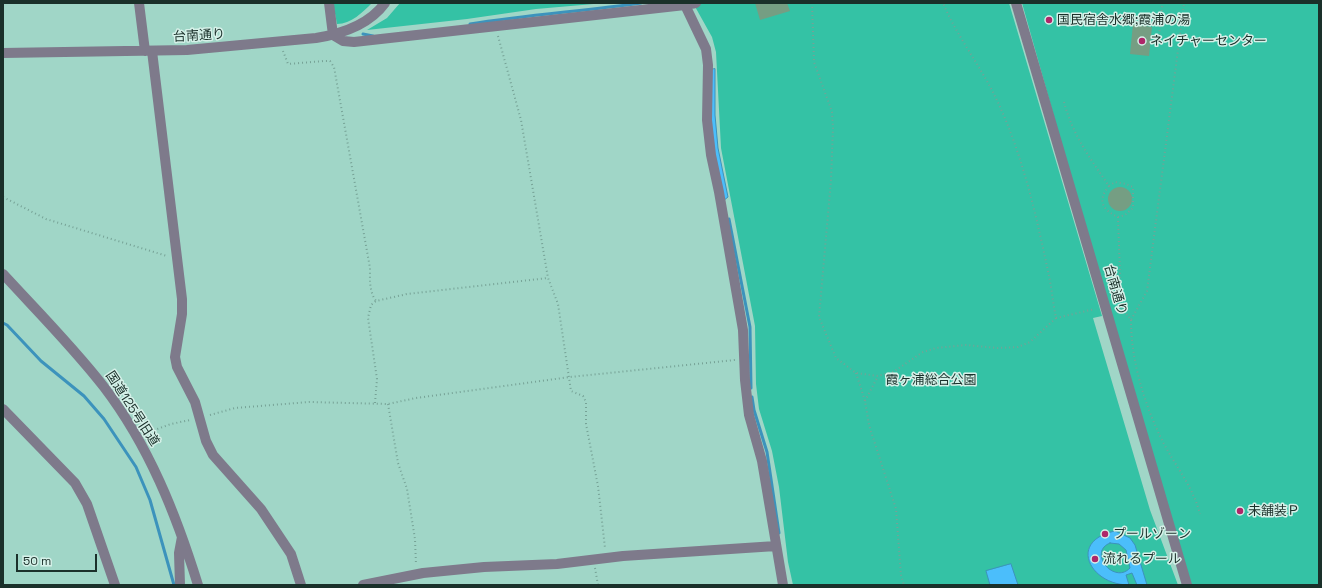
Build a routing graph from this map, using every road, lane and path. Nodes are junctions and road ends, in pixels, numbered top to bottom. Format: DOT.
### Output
graph roads {
  1 [pos="138,3"];
  2 [pos="329,3"];
  3 [pos="385,3"];
  4 [pos="812,3"];
  5 [pos="942,3"];
  6 [pos="1016,3"];
  7 [pos="1164,3"];
  8 [pos="1184,3"];
  9 [pos="690,4"];
  10 [pos="495,26"];
  11 [pos="333,35"];
  12 [pos="1159,35"];
  13 [pos="281,42"];
  14 [pos="148,51"];
  15 [pos="3,53"];
  16 [pos="1064,102"];
  17 [pos="1110,186"];
  18 [pos="3,197"];
  19 [pos="1118,217"];
  20 [pos="176,256"];
  21 [pos="3,274"];
  22 [pos="548,278"];
  23 [pos="376,301"];
  24 [pos="1096,309"];
  25 [pos="1056,318"];
  26 [pos="1132,320"];
  27 [pos="744,359"];
  28 [pos="856,374"];
  29 [pos="878,376"];
  30 [pos="570,378"];
  31 [pos="865,401"];
  32 [pos="375,403"];
  33 [pos="388,404"];
  34 [pos="3,409"];
  35 [pos="200,418"];
  36 [pos="137,438"];
  37 [pos="1200,514"];
  38 [pos="182,536"];
  39 [pos="776,546"];
  40 [pos="606,559"];
  41 [pos="594,560"];
  42 [pos="416,574"];
  43 [pos="115,585"];
  44 [pos="180,585"];
  45 [pos="198,585"];
  46 [pos="301,585"];
  47 [pos="363,585"];
  48 [pos="598,585"];
  49 [pos="784,585"];
  50 [pos="904,585"];
  51 [pos="1187,585"];
  1 -- 14 [label="street"];
  2 -- 11 [label="street"];
  3 -- 11 [label="street, 台南通り"];
  4 -- 28 [label="path"];
  5 -- 25 [label="path"];
  6 -- 51 [label="street, 台南通り"];
  7 -- 12 [label="path"];
  8 -- 26 [label="path"];
  9 -- 10 [label="street"];
  9 -- 27 [label="street"];
  10 -- 11 [label="street"];
  10 -- 22 [label="path"];
  11 -- 13 [label="street, 台南通り"];
  13 -- 14 [label="street, 台南通り"];
  13 -- 23 [label="path"];
  14 -- 15 [label="street, 台南通り"];
  14 -- 20 [label="street"];
  16 -- 17 [label="path"];
  17 -- 19 [label="path"];
  17 -- 19 [label="path"];
  18 -- 20 [label="path"];
  19 -- 26 [label="path"];
  20 -- 35 [label="street"];
  21 -- 36 [label="street, 国道125号旧道"];
  22 -- 23 [label="path"];
  22 -- 30 [label="path"];
  23 -- 32 [label="path"];
  24 -- 25 [label="path"];
  25 -- 29 [label="path"];
  26 -- 37 [label="path"];
  27 -- 30 [label="path"];
  27 -- 39 [label="street"];
  28 -- 29 [label="path"];
  28 -- 31 [label="path"];
  29 -- 31 [label="path"];
  30 -- 33 [label="path"];
  30 -- 40 [label="path"];
  31 -- 50 [label="path"];
  32 -- 33 [label="path"];
  32 -- 35 [label="path"];
  33 -- 42 [label="path"];
  34 -- 43 [label="street"];
  35 -- 36 [label="path"];
  35 -- 46 [label="street"];
  36 -- 38 [label="street, 国道125号旧道"];
  38 -- 44 [label="street"];
  38 -- 45 [label="street, 国道125号旧道"];
  39 -- 40 [label="street"];
  39 -- 49 [label="street"];
  40 -- 41 [label="street"];
  41 -- 42 [label="street"];
  41 -- 48 [label="path"];
  42 -- 47 [label="street"];
}
